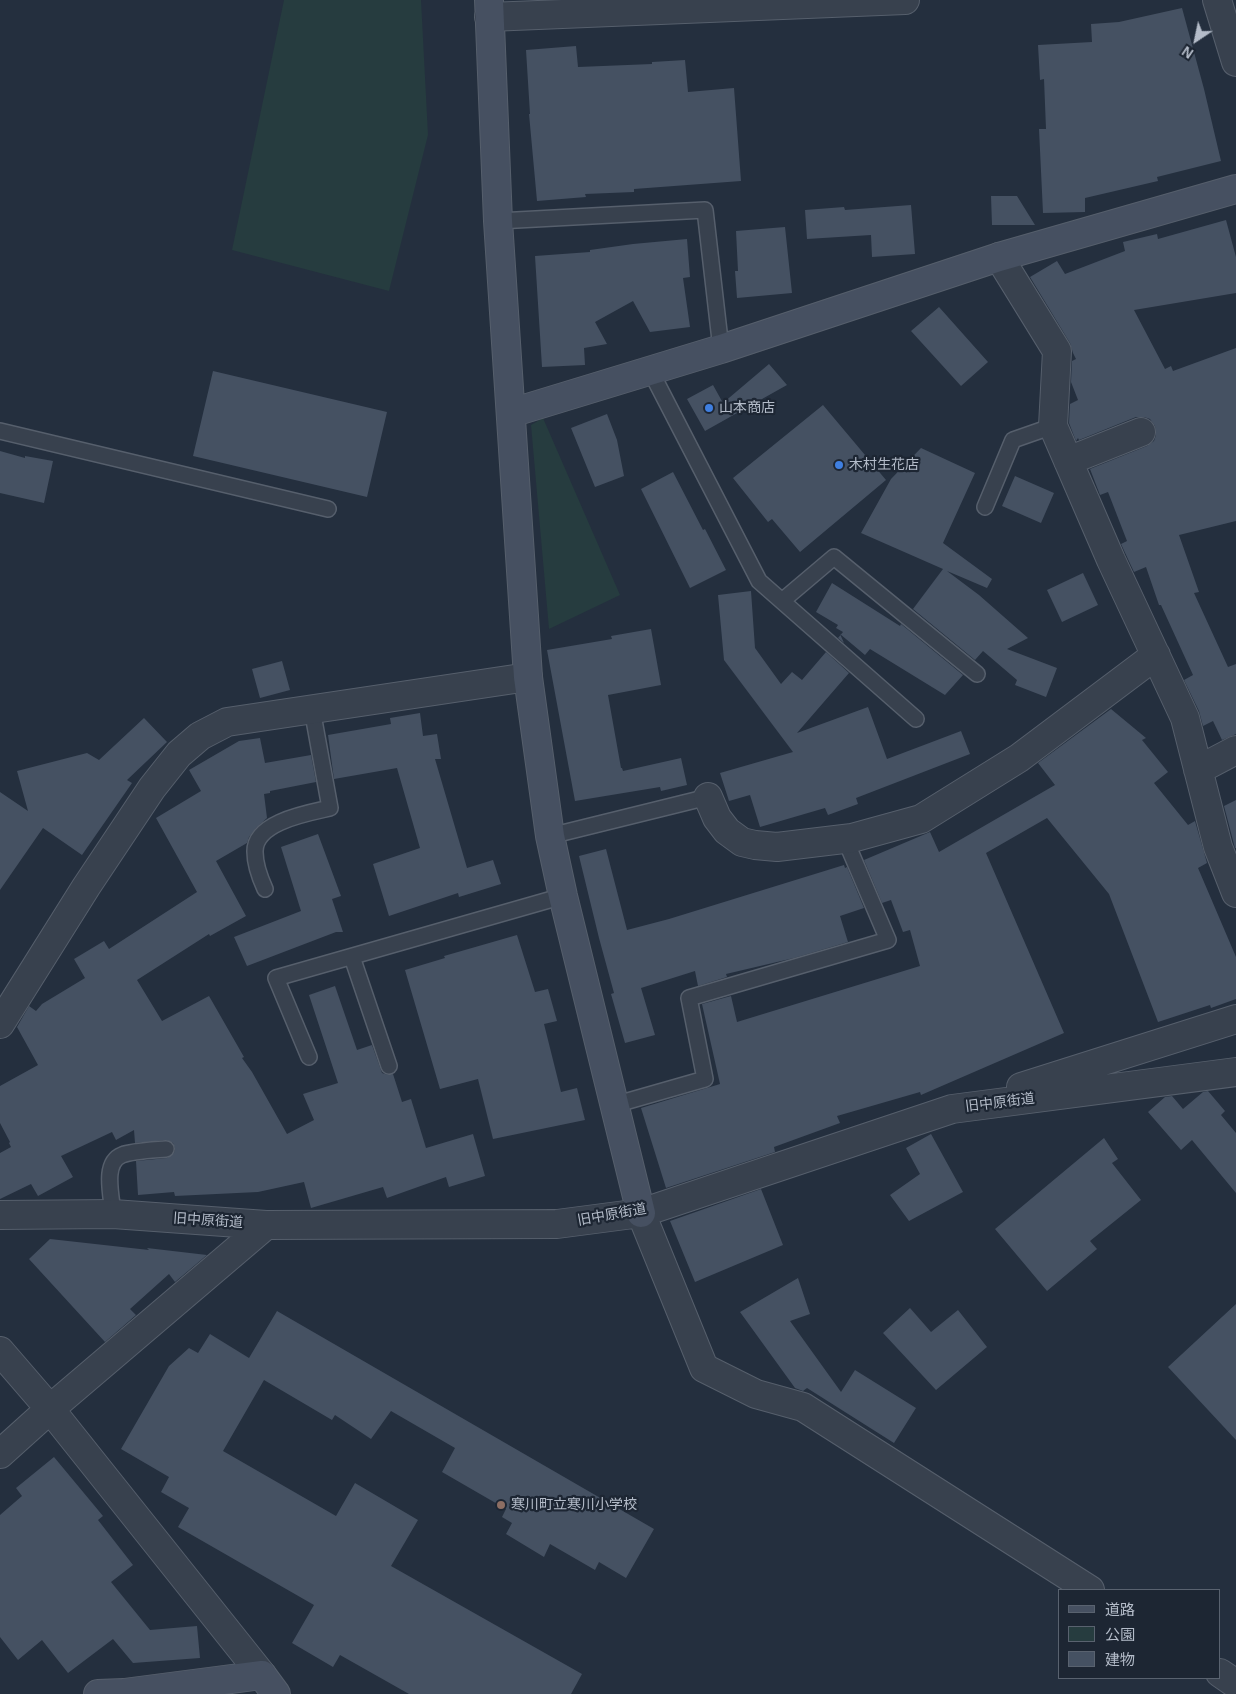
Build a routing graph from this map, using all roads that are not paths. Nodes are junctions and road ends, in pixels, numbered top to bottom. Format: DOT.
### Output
graph roads {
  1 [pos="905,0"];
  2 [pos="1217,0"];
  3 [pos="489,8"];
  4 [pos="1236,62"];
  5 [pos="1236,189"];
  6 [pos="498,221"];
  7 [pos="999,257"];
  8 [pos="721,349"];
  9 [pos="650,370"];
  10 [pos="511,413"];
  11 [pos="1053,426"];
  12 [pos="0,431"];
  13 [pos="1141,432"];
  14 [pos="1068,461"];
  15 [pos="985,506"];
  16 [pos="328,509"];
  17 [pos="782,602"];
  18 [pos="1156,655"];
  19 [pos="977,674"];
  20 [pos="528,677"];
  21 [pos="312,709"];
  22 [pos="916,719"];
  23 [pos="1236,750"];
  24 [pos="1198,770"];
  25 [pos="708,797"];
  26 [pos="550,836"];
  27 [pos="846,839"];
  28 [pos="264,889"];
  29 [pos="1236,893"];
  30 [pos="563,896"];
  31 [pos="352,957"];
  32 [pos="1236,1019"];
  33 [pos="0,1024"];
  34 [pos="309,1057"];
  35 [pos="1114,1057"];
  36 [pos="389,1066"];
  37 [pos="1236,1072"];
  38 [pos="1119,1087"];
  39 [pos="614,1105"];
  40 [pos="952,1109"];
  41 [pos="166,1149"];
  42 [pos="640,1213"];
  43 [pos="113,1214"];
  44 [pos="0,1215"];
  45 [pos="266,1225"];
  46 [pos="0,1351"];
  47 [pos="50,1409"];
  48 [pos="0,1454"];
  49 [pos="1088,1589"];
  50 [pos="1221,1674"];
  51 [pos="269,1684"];
  52 [pos="1236,1684"];
  53 [pos="98,1694"];
  1 -- 3 [label="street"];
  2 -- 4 [label="street"];
  3 -- 6 [label="street"];
  5 -- 7 [label="street"];
  6 -- 8 [label="lane"];
  6 -- 10 [label="street"];
  7 -- 8 [label="street"];
  7 -- 11 [label="street"];
  8 -- 9 [label="street"];
  9 -- 10 [label="street"];
  9 -- 17 [label="lane"];
  10 -- 20 [label="street"];
  11 -- 14 [label="street"];
  11 -- 15 [label="lane"];
  12 -- 16 [label="lane"];
  13 -- 14 [label="street"];
  14 -- 18 [label="street"];
  17 -- 19 [label="lane"];
  17 -- 22 [label="lane"];
  18 -- 24 [label="street"];
  18 -- 27 [label="street"];
  20 -- 21 [label="street"];
  20 -- 26 [label="street"];
  21 -- 28 [label="lane"];
  21 -- 33 [label="street"];
  23 -- 24 [label="street"];
  24 -- 29 [label="street"];
  25 -- 26 [label="lane"];
  25 -- 27 [label="street"];
  26 -- 30 [label="street"];
  27 -- 39 [label="lane"];
  30 -- 31 [label="lane"];
  30 -- 39 [label="street"];
  31 -- 34 [label="lane"];
  31 -- 36 [label="lane"];
  32 -- 35 [label="street"];
  35 -- 38 [label="street"];
  35 -- 40 [label="street"];
  37 -- 38 [label="street, 旧中原街道"];
  38 -- 40 [label="street, 旧中原街道"];
  39 -- 42 [label="street"];
  40 -- 42 [label="street, 旧中原街道"];
  41 -- 43 [label="lane"];
  42 -- 45 [label="street, 旧中原街道"];
  42 -- 49 [label="street"];
  43 -- 44 [label="street, 旧中原街道"];
  43 -- 45 [label="street, 旧中原街道"];
  45 -- 47 [label="street"];
  46 -- 47 [label="street"];
  47 -- 48 [label="street"];
  47 -- 51 [label="street"];
  50 -- 52 [label="street"];
  51 -- 53 [label="street"];
}
